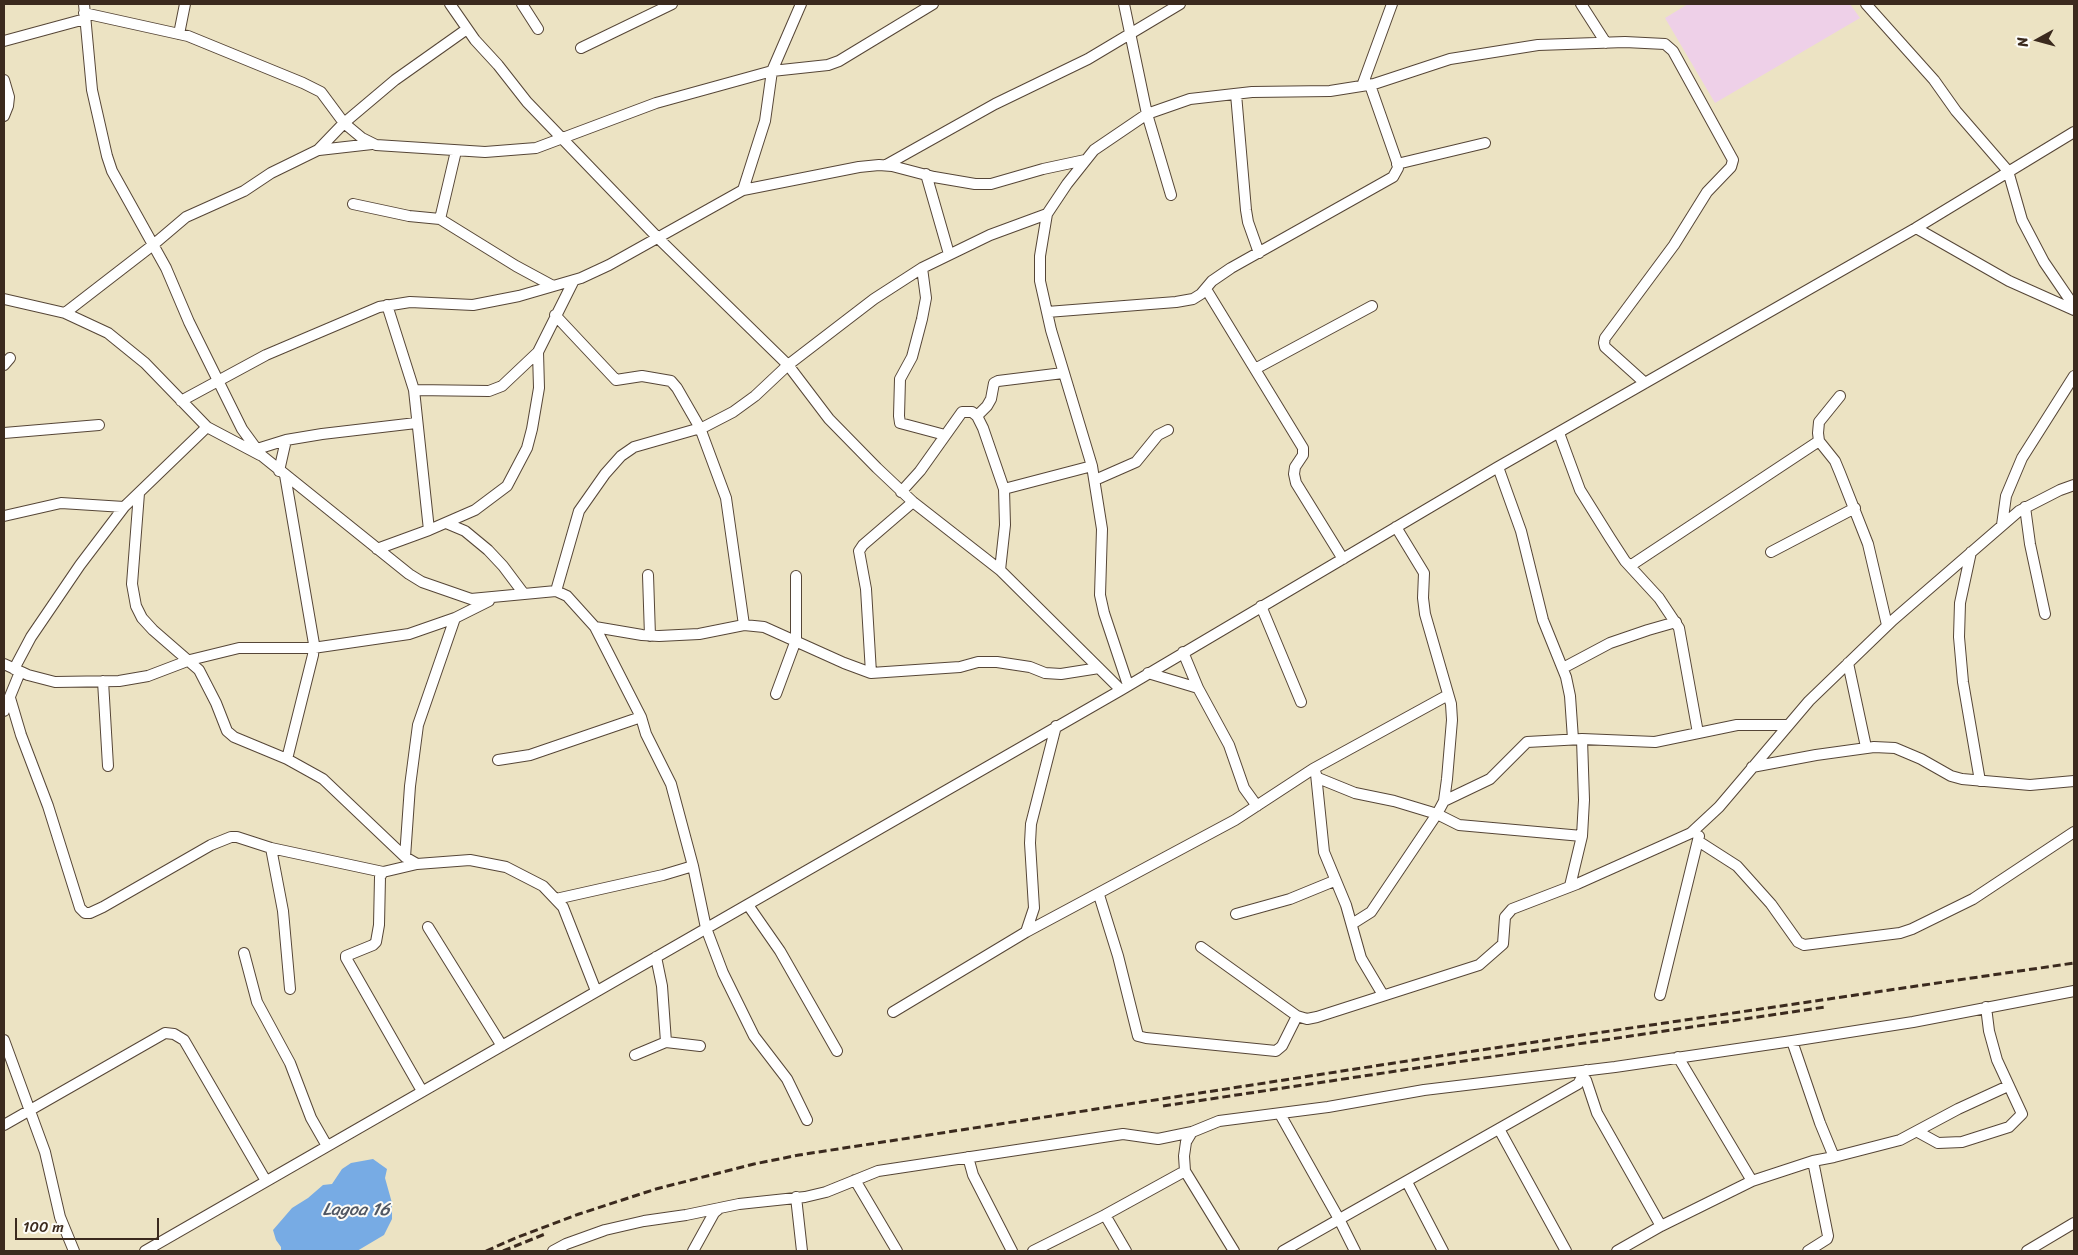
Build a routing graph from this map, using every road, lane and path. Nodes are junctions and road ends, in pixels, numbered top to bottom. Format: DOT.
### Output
graph roads {
  1 [pos="186,4"];
  2 [pos="450,4"];
  3 [pos="522,4"];
  4 [pos="672,4"];
  5 [pos="801,4"];
  6 [pos="934,4"];
  7 [pos="1124,4"];
  8 [pos="1180,4"];
  9 [pos="1392,4"];
  10 [pos="1581,4"];
  11 [pos="1866,4"];
  12 [pos="83,9"];
  13 [pos="467,29"];
  14 [pos="538,29"];
  15 [pos="1131,32"];
  16 [pos="179,34"];
  17 [pos="4,42"];
  18 [pos="1606,43"];
  19 [pos="581,48"];
  20 [pos="772,71"];
  21 [pos="4,80"];
  22 [pos="1366,85"];
  23 [pos="1236,94"];
  24 [pos="1147,114"];
  25 [pos="4,116"];
  26 [pos="344,123"];
  27 [pos="2074,132"];
  28 [pos="560,138"];
  29 [pos="1485,143"];
  30 [pos="372,144"];
  31 [pos="318,150"];
  32 [pos="456,151"];
  33 [pos="1086,160"];
  34 [pos="1397,164"];
  35 [pos="886,165"];
  36 [pos="2008,171"];
  37 [pos="926,174"];
  38 [pos="743,190"];
  39 [pos="1171,195"];
  40 [pos="353,204"];
  41 [pos="1047,214"];
  42 [pos="440,219"];
  43 [pos="1916,228"];
  44 [pos="658,238"];
  45 [pos="153,245"];
  46 [pos="1259,253"];
  47 [pos="949,254"];
  48 [pos="922,268"];
  49 [pos="574,280"];
  50 [pos="553,286"];
  51 [pos="1206,289"];
  52 [pos="4,299"];
  53 [pos="387,305"];
  54 [pos="1372,306"];
  55 [pos="2074,306"];
  56 [pos="2074,310"];
  57 [pos="1047,312"];
  58 [pos="65,313"];
  59 [pos="556,315"];
  60 [pos="538,352"];
  61 [pos="788,365"];
  62 [pos="1255,369"];
  63 [pos="1063,373"];
  64 [pos="2074,376"];
  65 [pos="218,382"];
  66 [pos="1645,383"];
  67 [pos="414,390"];
  68 [pos="1840,396"];
  69 [pos="182,401"];
  70 [pos="977,416"];
  71 [pos="416,422"];
  72 [pos="99,425"];
  73 [pos="207,427"];
  74 [pos="700,428"];
  75 [pos="1168,430"];
  76 [pos="4,433"];
  77 [pos="1559,433"];
  78 [pos="945,436"];
  79 [pos="286,440"];
  80 [pos="1820,441"];
  81 [pos="259,452"];
  82 [pos="1092,466"];
  83 [pos="1498,467"];
  84 [pos="282,473"];
  85 [pos="1095,480"];
  86 [pos="2074,485"];
  87 [pos="1004,489"];
  88 [pos="901,492"];
  89 [pos="139,493"];
  90 [pos="913,502"];
  91 [pos="124,507"];
  92 [pos="2025,507"];
  93 [pos="1855,508"];
  94 [pos="4,516"];
  95 [pos="446,523"];
  96 [pos="2002,525"];
  97 [pos="1396,527"];
  98 [pos="429,530"];
  99 [pos="377,549"];
  100 [pos="1771,552"];
  101 [pos="1971,552"];
  102 [pos="1343,559"];
  103 [pos="1630,566"];
  104 [pos="1000,570"];
  105 [pos="648,575"];
  106 [pos="796,576"];
  107 [pos="556,591"];
  108 [pos="524,594"];
  109 [pos="495,598"];
  110 [pos="1261,606"];
  111 [pos="2045,614"];
  112 [pos="455,618"];
  113 [pos="1676,622"];
  114 [pos="744,625"];
  115 [pos="1887,626"];
  116 [pos="596,627"];
  117 [pos="650,636"];
  118 [pos="796,640"];
  119 [pos="313,648"];
  120 [pos="1183,652"];
  121 [pos="190,660"];
  122 [pos="1848,663"];
  123 [pos="4,664"];
  124 [pos="1099,668"];
  125 [pos="1563,668"];
  126 [pos="17,670"];
  127 [pos="872,672"];
  128 [pos="1148,673"];
  129 [pos="103,681"];
  130 [pos="1124,688"];
  131 [pos="1198,688"];
  132 [pos="776,694"];
  133 [pos="1448,695"];
  134 [pos="10,698"];
  135 [pos="1301,702"];
  136 [pos="4,711"];
  137 [pos="641,717"];
  138 [pos="1788,724"];
  139 [pos="1056,726"];
  140 [pos="1698,733"];
  141 [pos="1577,739"];
  142 [pos="1866,747"];
  143 [pos="287,759"];
  144 [pos="498,760"];
  145 [pos="108,766"];
  146 [pos="1752,767"];
  147 [pos="1315,773"];
  148 [pos="1980,781"];
  149 [pos="2074,782"];
  150 [pos="1444,801"];
  151 [pos="1257,806"];
  152 [pos="1437,814"];
  153 [pos="1702,823"];
  154 [pos="2074,832"];
  155 [pos="1582,836"];
  156 [pos="1698,841"];
  157 [pos="271,848"];
  158 [pos="405,857"];
  159 [pos="417,864"];
  160 [pos="693,866"];
  161 [pos="383,872"];
  162 [pos="1334,881"];
  163 [pos="1570,886"];
  164 [pos="1099,894"];
  165 [pos="556,899"];
  166 [pos="748,905"];
  167 [pos="1236,914"];
  168 [pos="1352,924"];
  169 [pos="428,927"];
  170 [pos="706,928"];
  171 [pos="1026,932"];
  172 [pos="1201,947"];
  173 [pos="244,952"];
  174 [pos="656,956"];
  175 [pos="290,989"];
  176 [pos="596,991"];
  177 [pos="2074,991"];
  178 [pos="1660,995"];
  179 [pos="1383,996"];
  180 [pos="1986,1007"];
  181 [pos="893,1012"];
  182 [pos="1297,1016"];
  183 [pos="4,1040"];
  184 [pos="1792,1041"];
  185 [pos="666,1042"];
  186 [pos="502,1046"];
  187 [pos="700,1046"];
  188 [pos="836,1052"];
  189 [pos="635,1056"];
  190 [pos="1678,1057"];
  191 [pos="1615,1067"];
  192 [pos="1586,1070"];
  193 [pos="1582,1082"];
  194 [pos="2008,1086"];
  195 [pos="422,1091"];
  196 [pos="30,1110"];
  197 [pos="1280,1114"];
  198 [pos="807,1120"];
  199 [pos="4,1125"];
  200 [pos="1499,1129"];
  201 [pos="1192,1132"];
  202 [pos="1918,1132"];
  203 [pos="327,1146"];
  204 [pos="968,1157"];
  205 [pos="1834,1157"];
  206 [pos="1813,1161"];
  207 [pos="1185,1171"];
  208 [pos="855,1180"];
  209 [pos="266,1181"];
  210 [pos="1752,1181"];
  211 [pos="1407,1182"];
  212 [pos="796,1197"];
  213 [pos="721,1208"];
  214 [pos="1105,1215"];
  215 [pos="1339,1219"];
  216 [pos="2074,1223"];
  217 [pos="1660,1226"];
  218 [pos="557,1250"];
  219 [pos="74,1251"];
  220 [pos="144,1251"];
  221 [pos="692,1251"];
  222 [pos="802,1251"];
  223 [pos="897,1251"];
  224 [pos="1012,1251"];
  225 [pos="1033,1251"];
  226 [pos="1126,1251"];
  227 [pos="1234,1251"];
  228 [pos="1283,1251"];
  229 [pos="1355,1251"];
  230 [pos="1443,1251"];
  231 [pos="1566,1251"];
  232 [pos="1617,1251"];
  233 [pos="1808,1251"];
  234 [pos="2027,1251"];
  1 -- 16 [label="street"];
  2 -- 13 [label="street"];
  3 -- 14 [label="street"];
  4 -- 19 [label="street"];
  5 -- 20 [label="street"];
  6 -- 20 [label="street"];
  7 -- 15 [label="street"];
  8 -- 15 [label="street"];
  9 -- 22 [label="street"];
  10 -- 18 [label="street"];
  11 -- 36 [label="street"];
  12 -- 16 [label="street"];
  12 -- 17 [label="street"];
  12 -- 45 [label="street"];
  13 -- 26 [label="street"];
  13 -- 28 [label="street"];
  15 -- 24 [label="street"];
  15 -- 35 [label="street"];
  16 -- 26 [label="street"];
  18 -- 22 [label="street"];
  18 -- 66 [label="street"];
  20 -- 28 [label="street"];
  20 -- 38 [label="street"];
  21 -- 25 [label="street"];
  22 -- 23 [label="street"];
  22 -- 34 [label="street"];
  23 -- 24 [label="street"];
  23 -- 46 [label="street"];
  24 -- 33 [label="street"];
  24 -- 39 [label="street"];
  26 -- 30 [label="street"];
  26 -- 31 [label="street"];
  27 -- 36 [label="street"];
  28 -- 32 [label="street"];
  28 -- 44 [label="street"];
  29 -- 34 [label="street"];
  30 -- 31 [label="street"];
  30 -- 32 [label="street"];
  31 -- 45 [label="street"];
  32 -- 42 [label="street"];
  33 -- 37 [label="street"];
  33 -- 41 [label="street"];
  34 -- 46 [label="street"];
  35 -- 37 [label="street"];
  35 -- 38 [label="street"];
  36 -- 43 [label="street"];
  36 -- 55 [label="street"];
  37 -- 47 [label="street"];
  38 -- 44 [label="street"];
  40 -- 42 [label="street"];
  41 -- 47 [label="street"];
  41 -- 57 [label="street"];
  42 -- 50 [label="street"];
  43 -- 56 [label="street"];
  43 -- 66 [label="street"];
  44 -- 49 [label="street"];
  44 -- 61 [label="street"];
  45 -- 58 [label="street"];
  45 -- 65 [label="street"];
  46 -- 51 [label="street"];
  47 -- 48 [label="street"];
  48 -- 61 [label="street"];
  48 -- 78 [label="street"];
  49 -- 50 [label="street"];
  49 -- 59 [label="street"];
  50 -- 53 [label="street"];
  51 -- 57 [label="street"];
  51 -- 62 [label="street"];
  52 -- 58 [label="street"];
  53 -- 65 [label="street"];
  53 -- 67 [label="street"];
  54 -- 62 [label="street"];
  57 -- 63 [label="street"];
  58 -- 69 [label="street"];
  59 -- 60 [label="street"];
  59 -- 74 [label="street"];
  60 -- 67 [label="street"];
  60 -- 95 [label="street"];
  61 -- 74 [label="street"];
  61 -- 88 [label="street"];
  62 -- 102 [label="street"];
  63 -- 70 [label="street"];
  63 -- 82 [label="street"];
  64 -- 96 [label="street"];
  65 -- 69 [label="street"];
  65 -- 81 [label="street"];
  66 -- 77 [label="street"];
  67 -- 71 [label="street"];
  68 -- 80 [label="street"];
  69 -- 73 [label="street"];
  70 -- 78 [label="street"];
  70 -- 87 [label="street"];
  71 -- 79 [label="street"];
  71 -- 98 [label="street"];
  72 -- 76 [label="street"];
  73 -- 81 [label="street"];
  73 -- 89 [label="street"];
  74 -- 107 [label="street"];
  74 -- 114 [label="street"];
  75 -- 85 [label="street"];
  77 -- 83 [label="street"];
  77 -- 103 [label="street"];
  78 -- 88 [label="street"];
  79 -- 81 [label="street"];
  79 -- 84 [label="street"];
  80 -- 93 [label="street"];
  80 -- 103 [label="street"];
  81 -- 84 [label="street"];
  82 -- 85 [label="street"];
  82 -- 87 [label="street"];
  83 -- 97 [label="street"];
  83 -- 125 [label="street"];
  84 -- 99 [label="street"];
  84 -- 119 [label="street"];
  85 -- 130 [label="street"];
  86 -- 92 [label="street"];
  87 -- 104 [label="street"];
  88 -- 90 [label="street"];
  89 -- 91 [label="street"];
  89 -- 121 [label="street"];
  90 -- 104 [label="street"];
  90 -- 127 [label="street"];
  91 -- 94 [label="street"];
  91 -- 126 [label="street"];
  92 -- 96 [label="street"];
  92 -- 111 [label="street"];
  93 -- 100 [label="street"];
  93 -- 115 [label="street"];
  95 -- 98 [label="street"];
  95 -- 108 [label="street"];
  96 -- 101 [label="street"];
  97 -- 102 [label="street"];
  97 -- 133 [label="street"];
  98 -- 99 [label="street"];
  99 -- 109 [label="street"];
  101 -- 115 [label="street"];
  101 -- 148 [label="street"];
  102 -- 110 [label="street"];
  103 -- 113 [label="street"];
  104 -- 124 [label="street"];
  105 -- 117 [label="street"];
  106 -- 118 [label="street"];
  107 -- 108 [label="street"];
  107 -- 116 [label="street"];
  108 -- 109 [label="street"];
  109 -- 112 [label="street"];
  110 -- 120 [label="street"];
  110 -- 135 [label="street"];
  112 -- 119 [label="street"];
  112 -- 158 [label="street"];
  113 -- 125 [label="street"];
  113 -- 140 [label="street"];
  114 -- 117 [label="street"];
  114 -- 118 [label="street"];
  115 -- 122 [label="street"];
  116 -- 117 [label="street"];
  116 -- 137 [label="street"];
  118 -- 127 [label="street"];
  118 -- 132 [label="street"];
  119 -- 121 [label="street"];
  119 -- 143 [label="street"];
  120 -- 128 [label="street"];
  120 -- 131 [label="street"];
  121 -- 129 [label="street"];
  121 -- 143 [label="street"];
  122 -- 138 [label="street"];
  122 -- 142 [label="street"];
  123 -- 126 [label="street"];
  124 -- 127 [label="street"];
  124 -- 130 [label="street"];
  125 -- 141 [label="street"];
  126 -- 129 [label="street"];
  126 -- 134 [label="street"];
  128 -- 130 [label="street"];
  128 -- 131 [label="street"];
  129 -- 145 [label="street"];
  130 -- 139 [label="street"];
  131 -- 151 [label="street"];
  133 -- 147 [label="street"];
  133 -- 150 [label="street"];
  134 -- 136 [label="street"];
  134 -- 157 [label="street"];
  137 -- 144 [label="street"];
  137 -- 160 [label="street"];
  138 -- 140 [label="street"];
  138 -- 146 [label="street"];
  139 -- 166 [label="street"];
  139 -- 171 [label="street"];
  140 -- 141 [label="street"];
  141 -- 150 [label="street"];
  141 -- 155 [label="street"];
  142 -- 146 [label="street"];
  142 -- 148 [label="street"];
  143 -- 158 [label="street"];
  146 -- 153 [label="street"];
  147 -- 151 [label="street"];
  147 -- 152 [label="street"];
  147 -- 162 [label="street"];
  148 -- 149 [label="street"];
  150 -- 152 [label="street"];
  151 -- 164 [label="street"];
  152 -- 155 [label="street"];
  152 -- 168 [label="street"];
  153 -- 156 [label="street"];
  153 -- 163 [label="street"];
  154 -- 156 [label="street"];
  155 -- 163 [label="street"];
  156 -- 178 [label="street"];
  157 -- 161 [label="street"];
  157 -- 175 [label="street"];
  158 -- 159 [label="street"];
  159 -- 161 [label="street"];
  159 -- 165 [label="street"];
  160 -- 165 [label="street"];
  160 -- 170 [label="street"];
  161 -- 195 [label="street"];
  162 -- 167 [label="street"];
  162 -- 168 [label="street"];
  163 -- 179 [label="street"];
  164 -- 171 [label="street"];
  164 -- 182 [label="street"];
  165 -- 176 [label="street"];
  166 -- 170 [label="street"];
  166 -- 188 [label="street"];
  168 -- 179 [label="street"];
  169 -- 186 [label="street"];
  170 -- 174 [label="street"];
  170 -- 198 [label="street"];
  171 -- 181 [label="street"];
  172 -- 182 [label="street"];
  173 -- 203 [label="street"];
  174 -- 176 [label="street"];
  174 -- 185 [label="street"];
  176 -- 186 [label="street"];
  177 -- 180 [label="street"];
  179 -- 182 [label="street"];
  180 -- 184 [label="street"];
  180 -- 194 [label="street"];
  183 -- 196 [label="street"];
  184 -- 190 [label="street"];
  184 -- 205 [label="street"];
  185 -- 187 [label="street"];
  185 -- 189 [label="street"];
  186 -- 195 [label="street"];
  190 -- 191 [label="street"];
  190 -- 210 [label="street"];
  191 -- 192 [label="street"];
  191 -- 193 [label="street"];
  192 -- 193 [label="street"];
  192 -- 197 [label="street"];
  193 -- 200 [label="street"];
  193 -- 217 [label="street"];
  194 -- 202 [label="street"];
  194 -- 202 [label="street"];
  195 -- 203 [label="street"];
  196 -- 199 [label="street"];
  196 -- 209 [label="street"];
  196 -- 219 [label="street"];
  197 -- 201 [label="street"];
  197 -- 215 [label="street"];
  200 -- 211 [label="street"];
  200 -- 231 [label="street"];
  201 -- 204 [label="street"];
  201 -- 207 [label="street"];
  202 -- 205 [label="street"];
  203 -- 209 [label="street"];
  204 -- 208 [label="street"];
  204 -- 224 [label="street"];
  205 -- 206 [label="street"];
  206 -- 210 [label="street"];
  206 -- 233 [label="street"];
  207 -- 214 [label="street"];
  207 -- 227 [label="street"];
  208 -- 212 [label="street"];
  208 -- 223 [label="street"];
  209 -- 220 [label="street"];
  210 -- 217 [label="street"];
  211 -- 215 [label="street"];
  211 -- 230 [label="street"];
  212 -- 213 [label="street"];
  212 -- 222 [label="street"];
  213 -- 218 [label="street"];
  213 -- 221 [label="street"];
  214 -- 225 [label="street"];
  214 -- 226 [label="street"];
  215 -- 228 [label="street"];
  215 -- 229 [label="street"];
  216 -- 234 [label="street"];
  217 -- 232 [label="street"];
}
